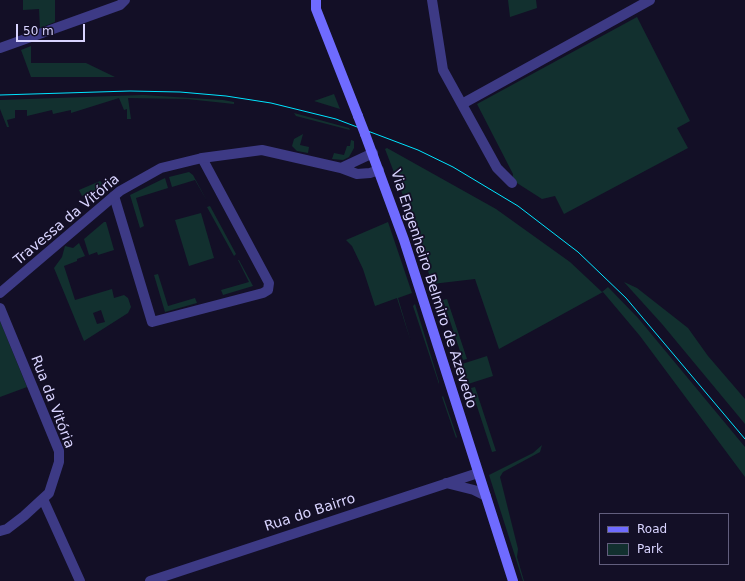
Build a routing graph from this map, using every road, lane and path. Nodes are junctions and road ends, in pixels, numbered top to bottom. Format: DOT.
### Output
graph roads {
  1 [pos="125,0"];
  2 [pos="309,0"];
  3 [pos="432,0"];
  4 [pos="650,0"];
  5 [pos="316,4"];
  6 [pos="0,48"];
  7 [pos="462,104"];
  8 [pos="373,153"];
  9 [pos="202,158"];
  10 [pos="341,168"];
  11 [pos="379,170"];
  12 [pos="512,183"];
  13 [pos="114,196"];
  14 [pos="0,293"];
  15 [pos="0,308"];
  16 [pos="478,473"];
  17 [pos="446,483"];
  18 [pos="486,496"];
  19 [pos="43,499"];
  20 [pos="0,531"];
  21 [pos="80,581"];
  22 [pos="150,581"];
  23 [pos="513,581"];
  1 -- 6 [label="street"];
  2 -- 5 [label="main road, Via Engenheiro Belmiro de Azevedo"];
  3 -- 7 [label="street"];
  4 -- 7 [label="street"];
  5 -- 8 [label="main road, Via Engenheiro Belmiro de Azevedo, bridge"];
  7 -- 12 [label="street"];
  8 -- 10 [label="street"];
  8 -- 11 [label="main road, Via Engenheiro Belmiro de Azevedo"];
  9 -- 10 [label="street, Travessa da Vitória"];
  9 -- 13 [label="street, Travessa da Vitória"];
  9 -- 13 [label="street"];
  10 -- 11 [label="street, Travessa da Vitória"];
  11 -- 16 [label="main road, Via Engenheiro Belmiro de Azevedo"];
  13 -- 14 [label="street, Travessa da Vitória"];
  15 -- 19 [label="street, Rua da Vitória"];
  16 -- 17 [label="street, Rua do Bairro"];
  16 -- 18 [label="main road, Via Engenheiro Belmiro de Azevedo"];
  17 -- 18 [label="street"];
  17 -- 22 [label="street, Rua do Bairro"];
  18 -- 23 [label="main road, Via Engenheiro Belmiro de Azevedo"];
  19 -- 20 [label="street, Rua da Vitória"];
  19 -- 21 [label="street"];
}
